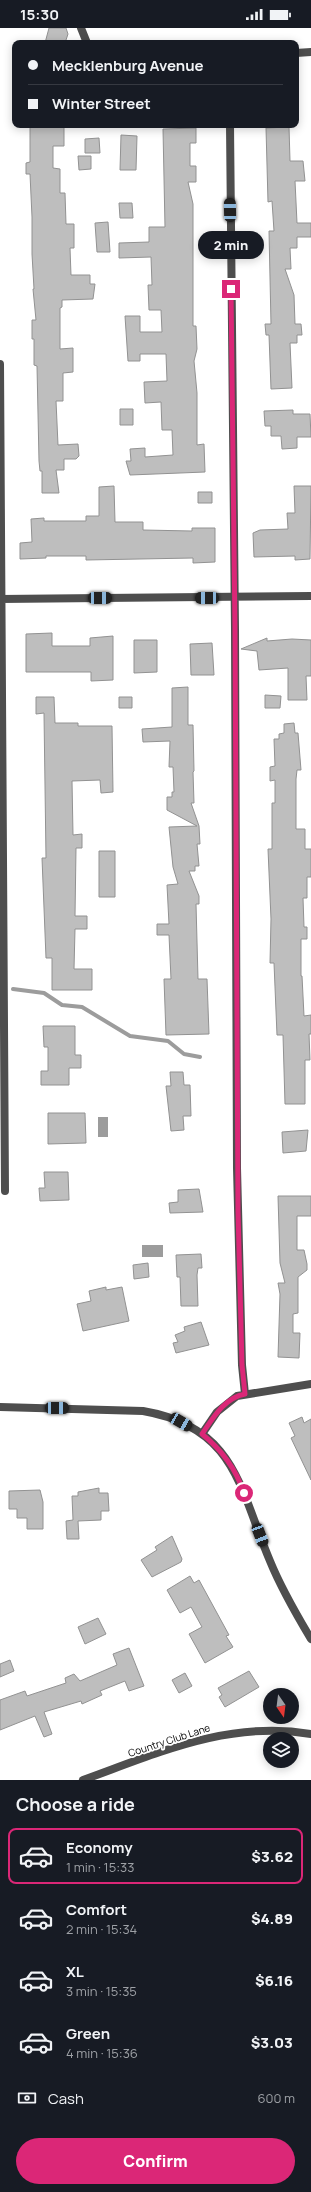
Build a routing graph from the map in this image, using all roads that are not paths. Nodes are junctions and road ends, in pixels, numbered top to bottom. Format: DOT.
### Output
graph roads {
  1 [pos="81,28"];
  2 [pos="86,40"];
  3 [pos="299,52"];
  4 [pos="311,52"];
  5 [pos="230,128"];
  6 [pos="0,364"];
  7 [pos="311,596"];
  8 [pos="234,597"];
  9 [pos="1,599"];
  10 [pos="5,1192"];
  11 [pos="311,1384"];
  12 [pos="245,1394"];
  13 [pos="0,1407"];
  14 [pos="202,1434"];
  15 [pos="311,1639"];
  16 [pos="311,1734"];
  17 [pos="83,1780"];
  1 -- 2 [label="street"];
  3 -- 4 [label="street"];
  5 -- 8 [label="street"];
  6 -- 9 [label="street"];
  7 -- 8 [label="street"];
  8 -- 9 [label="street"];
  8 -- 12 [label="street"];
  9 -- 10 [label="street"];
  11 -- 12 [label="street"];
  12 -- 14 [label="street"];
  13 -- 14 [label="street"];
  14 -- 15 [label="street"];
  16 -- 17 [label="street, Country Club Lane"];
}
